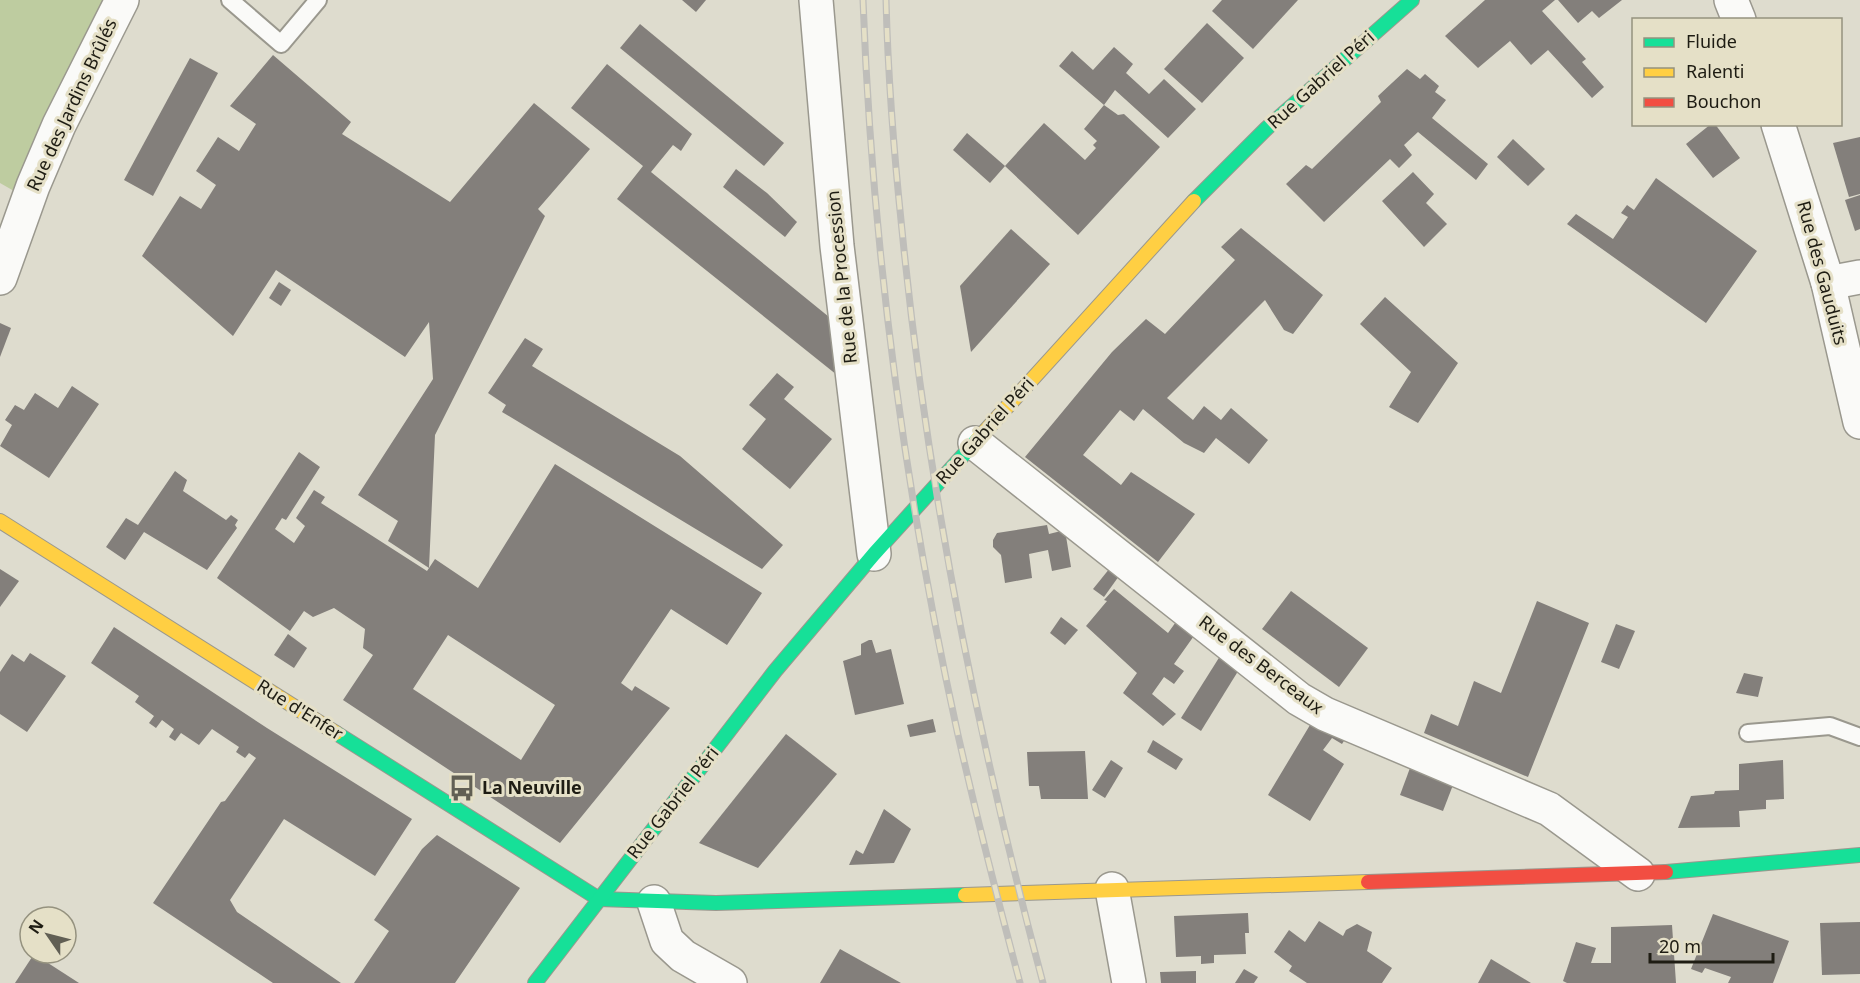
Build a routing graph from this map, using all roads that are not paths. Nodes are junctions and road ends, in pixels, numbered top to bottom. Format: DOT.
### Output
graph roads {
  1 [pos="122,0"];
  2 [pos="230,0"];
  3 [pos="318,0"];
  4 [pos="816,0"];
  5 [pos="1412,0"];
  6 [pos="1731,0"];
  7 [pos="1738,18"];
  8 [pos="1779,126"];
  9 [pos="0,278"];
  10 [pos="1860,278"];
  11 [pos="1828,283"];
  12 [pos="1860,422"];
  13 [pos="975,443"];
  14 [pos="0,521"];
  15 [pos="874,554"];
  16 [pos="1748,733"];
  17 [pos="1860,737"];
  18 [pos="1860,855"];
  19 [pos="1638,874"];
  20 [pos="1112,889"];
  21 [pos="599,899"];
  22 [pos="654,902"];
  23 [pos="535,983"];
  24 [pos="730,983"];
  25 [pos="1129,983"];
  1 -- 9 [label="street, Rue des Jardins Brûlés"];
  2 -- 3 [label="lane"];
  4 -- 15 [label="street, Rue de la Procession"];
  5 -- 13 [label="main road, Rue Gabriel Péri"];
  6 -- 7 [label="street"];
  8 -- 11 [label="street, Rue des Gauduits"];
  10 -- 11 [label="street"];
  11 -- 12 [label="street, Rue des Gauduits"];
  13 -- 15 [label="main road, Rue Gabriel Péri"];
  13 -- 19 [label="street, Rue des Berceaux"];
  14 -- 21 [label="main road, Rue d'Enfer"];
  15 -- 21 [label="main road, Rue Gabriel Péri"];
  16 -- 17 [label="lane"];
  18 -- 19 [label="main road"];
  19 -- 20 [label="main road"];
  20 -- 22 [label="main road"];
  20 -- 25 [label="street"];
  21 -- 22 [label="main road"];
  21 -- 23 [label="main road, Rue Gabriel Péri"];
  22 -- 24 [label="street"];
}
